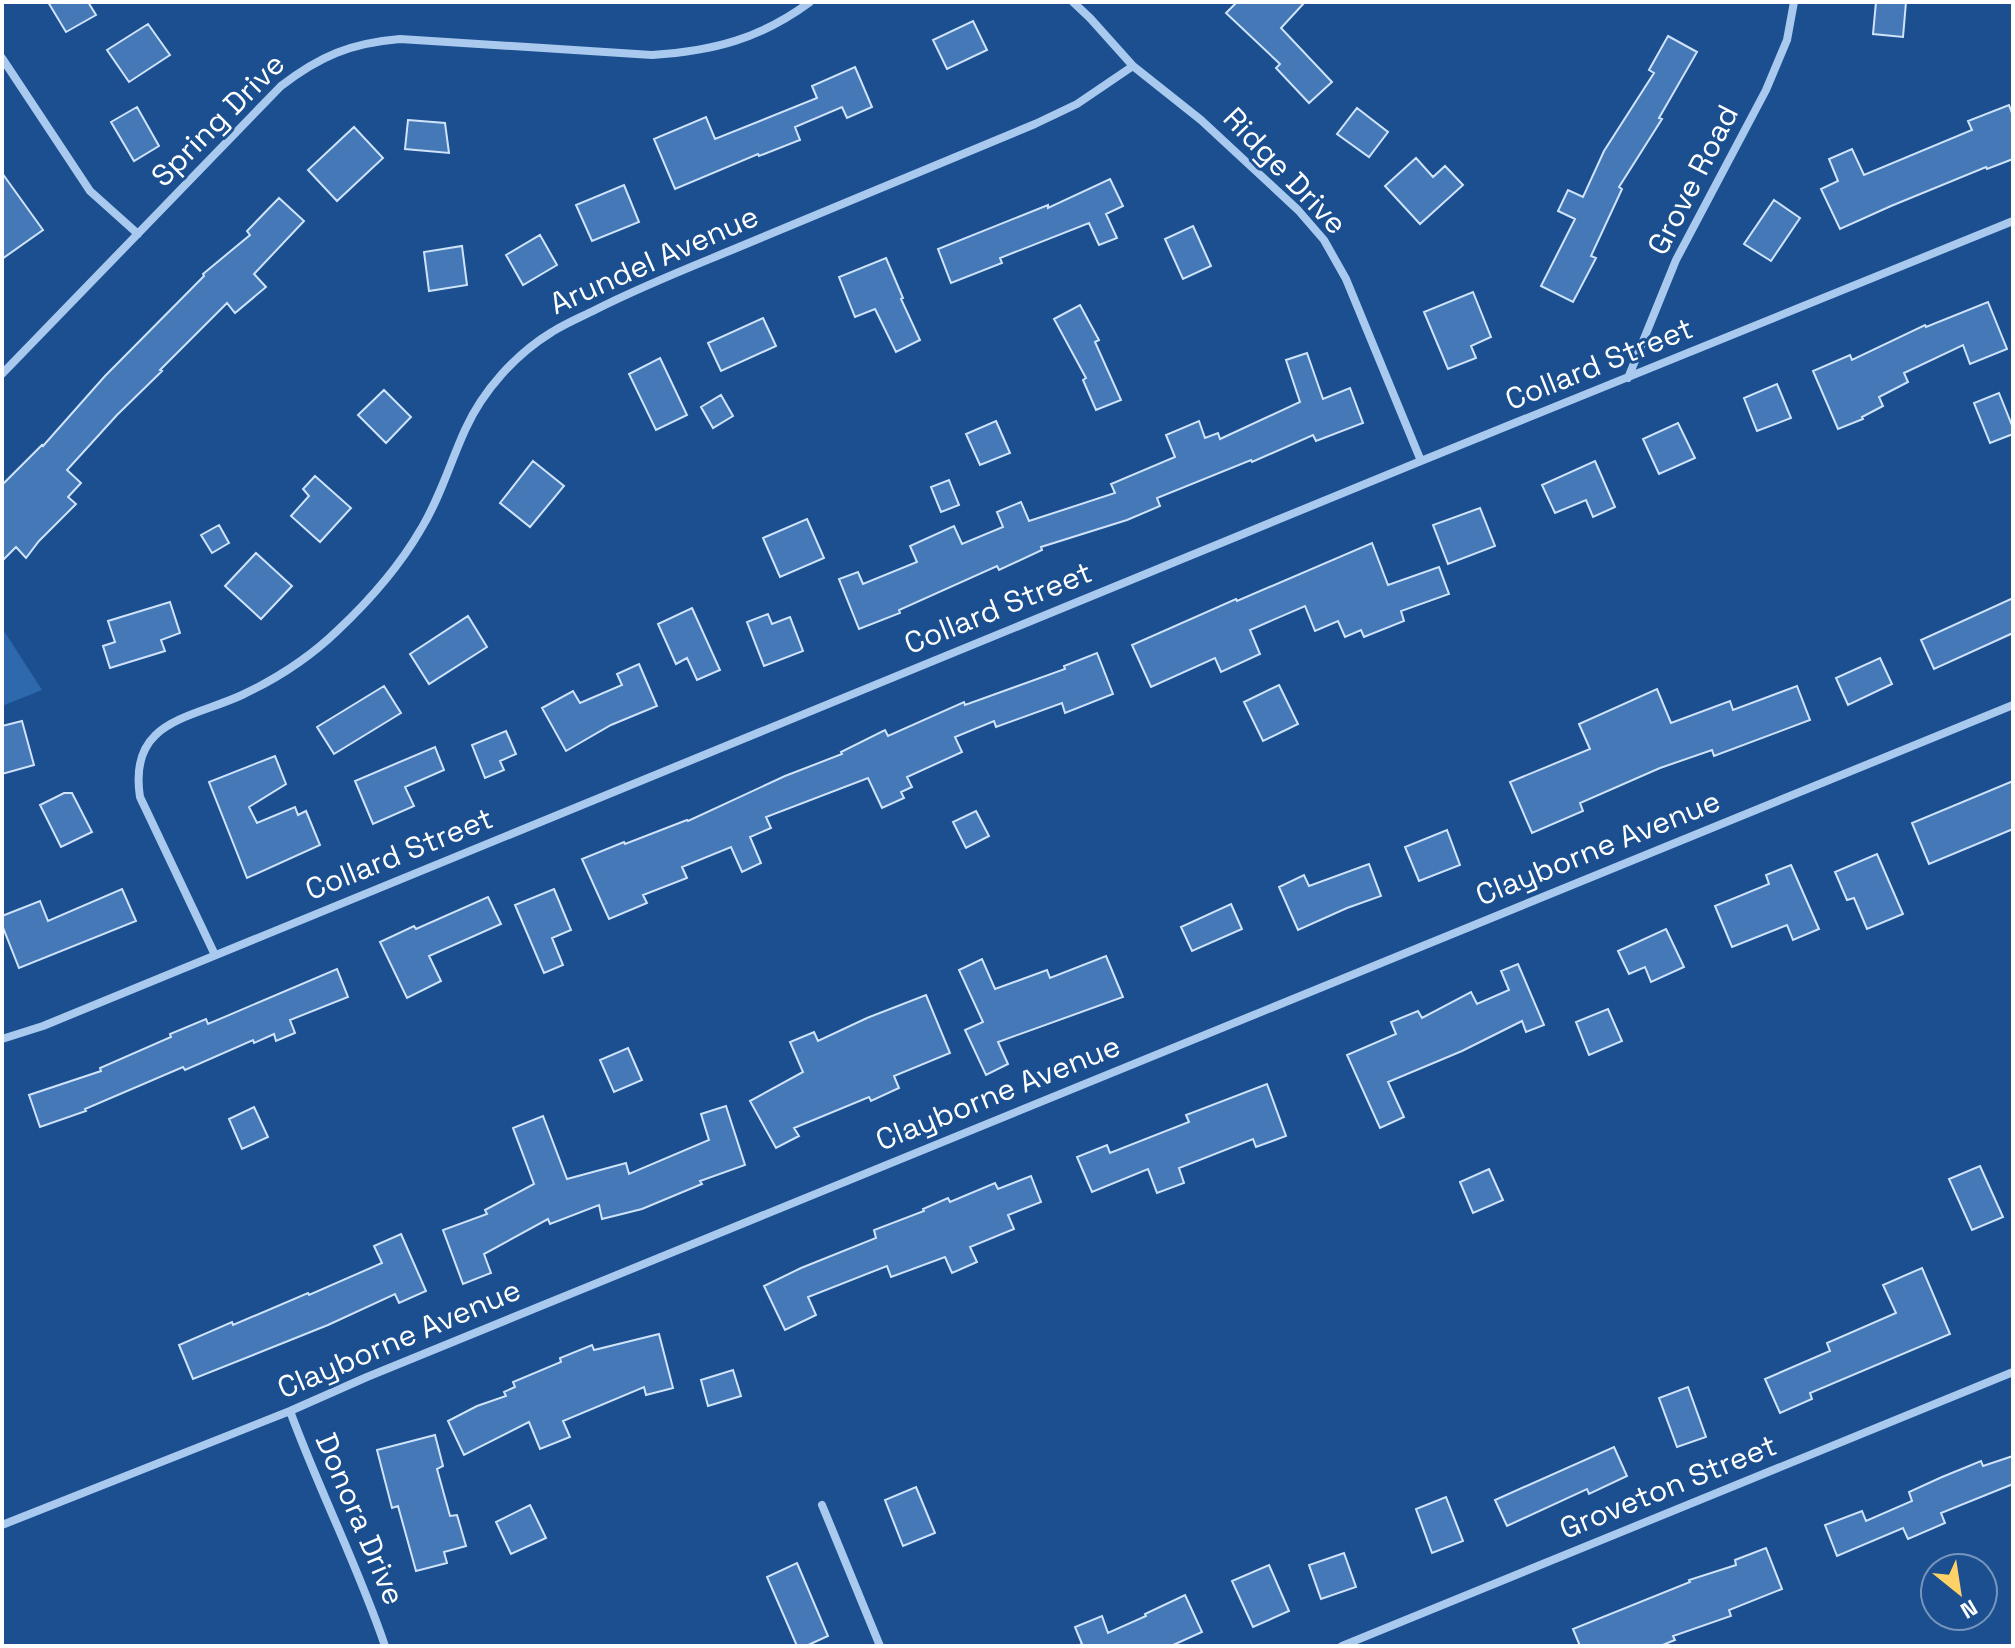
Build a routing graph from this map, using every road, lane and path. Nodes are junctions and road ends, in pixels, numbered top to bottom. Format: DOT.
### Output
graph roads {
  1 [pos="810,2"];
  2 [pos="1073,2"];
  3 [pos="1794,2"];
  4 [pos="2,58"];
  5 [pos="1133,66"];
  6 [pos="2013,221"];
  7 [pos="138,234"];
  8 [pos="2,374"];
  9 [pos="1628,378"];
  10 [pos="1421,461"];
  11 [pos="2013,705"];
  12 [pos="215,955"];
  13 [pos="2,1039"];
  14 [pos="2013,1372"];
  15 [pos="290,1411"];
  16 [pos="822,1505"];
  17 [pos="2,1525"];
  18 [pos="385,1646"];
  19 [pos="880,1646"];
  20 [pos="1342,1646"];
  1 -- 7 [label="street, Spring Drive"];
  2 -- 5 [label="street, Ridge Drive"];
  3 -- 9 [label="street, Grove Road"];
  4 -- 7 [label="street"];
  5 -- 10 [label="street, Ridge Drive"];
  5 -- 12 [label="street, Arundel Avenue"];
  6 -- 9 [label="street, Collard Street"];
  7 -- 8 [label="street, Spring Drive"];
  9 -- 10 [label="street, Collard Street"];
  10 -- 12 [label="street, Collard Street"];
  11 -- 15 [label="street, Clayborne Avenue"];
  12 -- 13 [label="street, Collard Street"];
  14 -- 20 [label="street, Groveton Street"];
  15 -- 17 [label="street, Clayborne Avenue"];
  15 -- 18 [label="street, Donora Drive"];
  16 -- 19 [label="street"];
}
